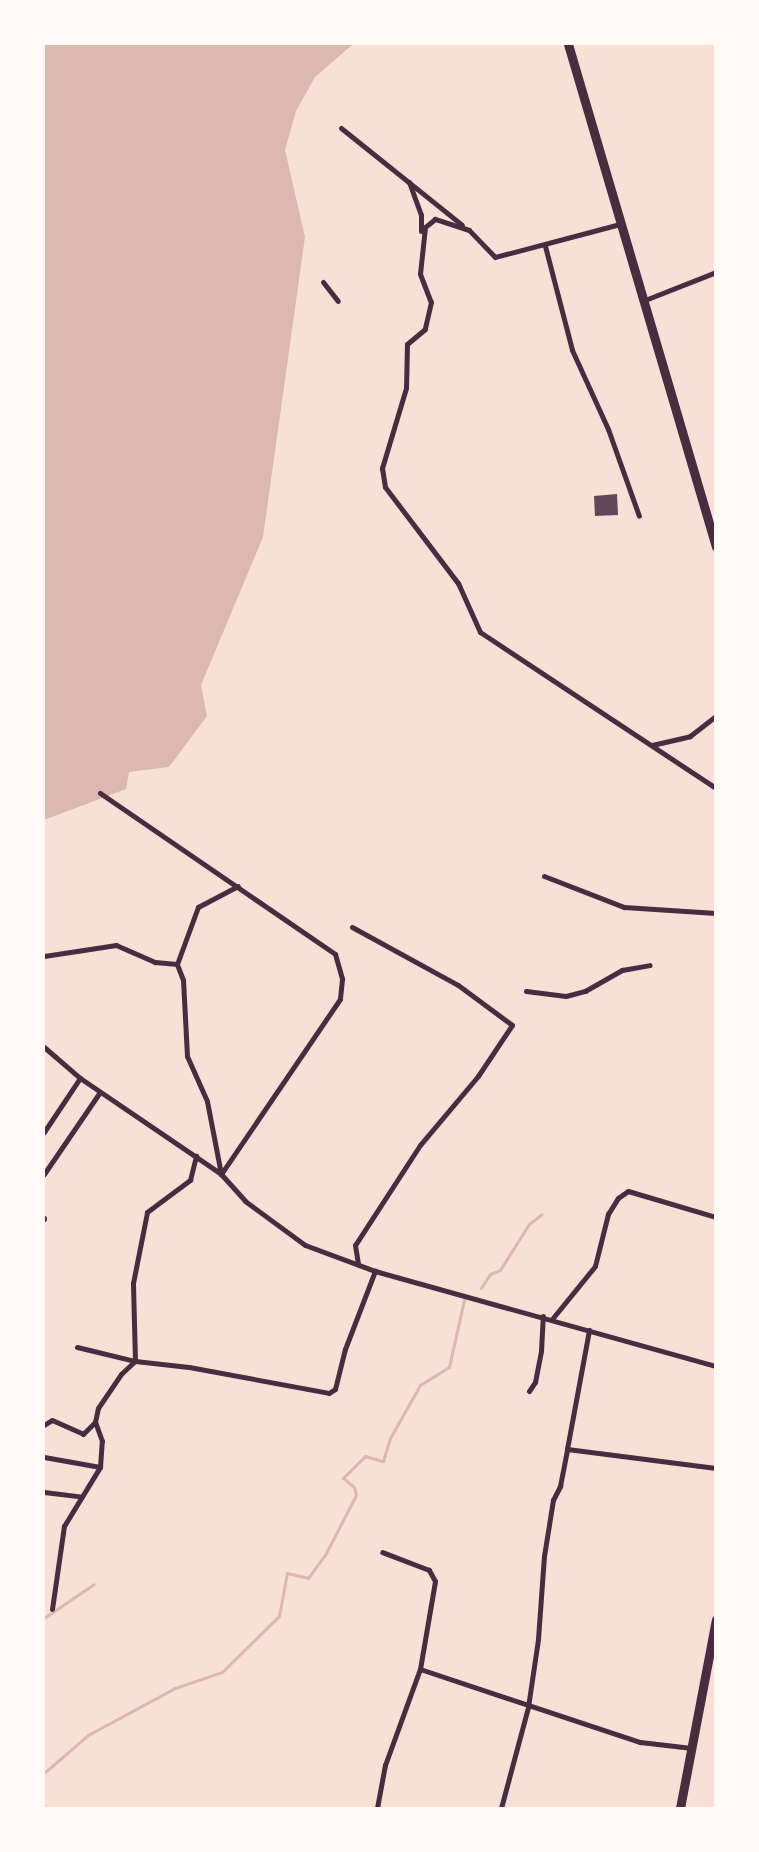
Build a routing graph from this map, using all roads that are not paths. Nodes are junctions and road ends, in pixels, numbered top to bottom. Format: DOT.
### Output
graph roads {
  1 [pos="568,44"];
  2 [pos="341,128"];
  3 [pos="408,181"];
  4 [pos="620,224"];
  5 [pos="469,230"];
  6 [pos="421,241"];
  7 [pos="544,246"];
  8 [pos="716,272"];
  9 [pos="323,282"];
  10 [pos="645,300"];
  11 [pos="338,301"];
  12 [pos="639,516"];
  13 [pos="716,547"];
  14 [pos="716,716"];
  15 [pos="652,745"];
  16 [pos="716,788"];
  17 [pos="100,794"];
  18 [pos="544,876"];
  19 [pos="238,886"];
  20 [pos="716,913"];
  21 [pos="352,927"];
  22 [pos="44,957"];
  23 [pos="177,964"];
  24 [pos="650,965"];
  25 [pos="525,991"];
  26 [pos="44,1047"];
  27 [pos="80,1078"];
  28 [pos="100,1092"];
  29 [pos="44,1132"];
  30 [pos="196,1156"];
  31 [pos="44,1174"];
  32 [pos="221,1174"];
  33 [pos="716,1217"];
  34 [pos="358,1265"];
  35 [pos="375,1270"];
  36 [pos="543,1316"];
  37 [pos="552,1319"];
  38 [pos="589,1330"];
  39 [pos="77,1347"];
  40 [pos="135,1361"];
  41 [pos="716,1366"];
  42 [pos="529,1391"];
  43 [pos="95,1422"];
  44 [pos="44,1425"];
  45 [pos="567,1449"];
  46 [pos="44,1457"];
  47 [pos="100,1467"];
  48 [pos="716,1468"];
  49 [pos="44,1492"];
  50 [pos="82,1497"];
  51 [pos="382,1552"];
  52 [pos="52,1609"];
  53 [pos="716,1619"];
  54 [pos="420,1669"];
  55 [pos="528,1707"];
  56 [pos="692,1748"];
  57 [pos="377,1809"];
  58 [pos="501,1809"];
  59 [pos="680,1809"];
  1 -- 4 [label="highway"];
  2 -- 3 [label="street"];
  3 -- 5 [label="street"];
  3 -- 6 [label="street"];
  4 -- 7 [label="street"];
  4 -- 10 [label="highway"];
  5 -- 6 [label="street"];
  5 -- 7 [label="street"];
  6 -- 15 [label="street"];
  7 -- 12 [label="street"];
  8 -- 10 [label="street"];
  9 -- 11 [label="street"];
  10 -- 13 [label="highway"];
  14 -- 15 [label="street"];
  15 -- 16 [label="street"];
  17 -- 19 [label="street"];
  18 -- 20 [label="street"];
  19 -- 23 [label="street"];
  19 -- 32 [label="street"];
  21 -- 34 [label="street"];
  22 -- 23 [label="street"];
  23 -- 32 [label="street"];
  24 -- 25 [label="street"];
  26 -- 27 [label="street"];
  27 -- 28 [label="street"];
  27 -- 29 [label="street"];
  28 -- 30 [label="street"];
  28 -- 31 [label="street"];
  30 -- 32 [label="street"];
  30 -- 40 [label="street"];
  32 -- 34 [label="street"];
  33 -- 37 [label="street"];
  34 -- 35 [label="street"];
  35 -- 36 [label="street"];
  35 -- 40 [label="street"];
  36 -- 37 [label="street"];
  36 -- 42 [label="street"];
  37 -- 38 [label="street"];
  38 -- 41 [label="street"];
  38 -- 45 [label="street"];
  39 -- 40 [label="street"];
  40 -- 43 [label="street"];
  43 -- 44 [label="street"];
  43 -- 47 [label="street"];
  45 -- 48 [label="street"];
  45 -- 55 [label="street"];
  46 -- 47 [label="street"];
  47 -- 50 [label="street"];
  49 -- 50 [label="street"];
  50 -- 52 [label="street"];
  51 -- 54 [label="street"];
  53 -- 56 [label="highway"];
  54 -- 55 [label="street"];
  54 -- 57 [label="street"];
  55 -- 56 [label="street"];
  55 -- 58 [label="street"];
  56 -- 59 [label="highway"];
}
